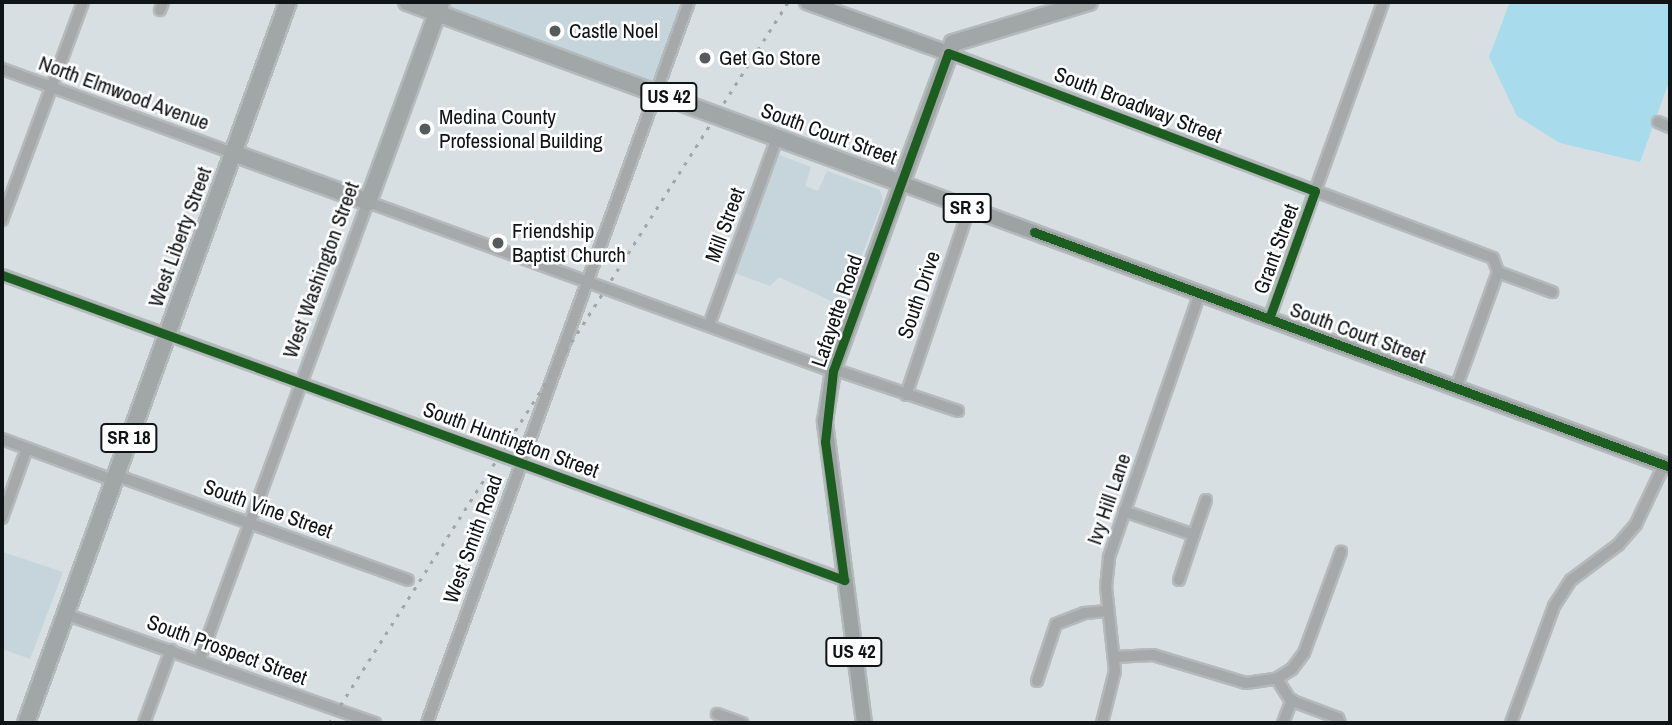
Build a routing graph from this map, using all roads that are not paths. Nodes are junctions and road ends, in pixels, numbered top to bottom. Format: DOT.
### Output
graph roads {
  1 [pos="83,2"];
  2 [pos="288,2"];
  3 [pos="407,2"];
  4 [pos="689,2"];
  5 [pos="807,2"];
  6 [pos="1089,2"];
  7 [pos="1383,2"];
  8 [pos="439,7"];
  9 [pos="948,52"];
  10 [pos="2,69"];
  11 [pos="51,87"];
  12 [pos="656,92"];
  13 [pos="1658,122"];
  14 [pos="1670,127"];
  15 [pos="777,138"];
  16 [pos="233,153"];
  17 [pos="901,183"];
  18 [pos="1315,191"];
  19 [pos="368,202"];
  20 [pos="969,209"];
  21 [pos="2,220"];
  22 [pos="1498,272"];
  23 [pos="2,275"];
  24 [pos="588,281"];
  25 [pos="1552,292"];
  26 [pos="1200,293"];
  27 [pos="1269,319"];
  28 [pos="709,325"];
  29 [pos="166,335"];
  30 [pos="833,370"];
  31 [pos="302,383"];
  32 [pos="1456,388"];
  33 [pos="906,395"];
  34 [pos="958,411"];
  35 [pos="2,439"];
  36 [pos="27,448"];
  37 [pos="522,461"];
  38 [pos="1667,466"];
  39 [pos="114,478"];
  40 [pos="1206,500"];
  41 [pos="1124,511"];
  42 [pos="2,518"];
  43 [pos="250,523"];
  44 [pos="1194,535"];
  45 [pos="1341,552"];
  46 [pos="408,580"];
  47 [pos="844,580"];
  48 [pos="1179,580"];
  49 [pos="1108,611"];
  50 [pos="65,614"];
  51 [pos="171,650"];
  52 [pos="1114,657"];
  53 [pos="199,661"];
  54 [pos="1278,679"];
  55 [pos="1037,681"];
  56 [pos="1292,701"];
  57 [pos="718,714"];
  58 [pos="26,723"];
  59 [pos="144,723"];
  60 [pos="375,723"];
  61 [pos="427,723"];
  62 [pos="742,723"];
  63 [pos="864,723"];
  64 [pos="1102,723"];
  65 [pos="1283,723"];
  66 [pos="1340,723"];
  67 [pos="1511,723"];
  1 -- 11 [label="street"];
  2 -- 16 [label="highway, West Liberty Street / SR 18"];
  3 -- 8 [label="highway, South Court Street / US 42"];
  4 -- 12 [label="street, West Smith Road"];
  5 -- 9 [label="main road, South Broadway Street"];
  6 -- 9 [label="highway"];
  7 -- 18 [label="street, Grant Street"];
  8 -- 12 [label="highway, South Court Street / US 42"];
  8 -- 19 [label="highway, West Washington Street"];
  9 -- 17 [label="highway"];
  9 -- 18 [label="street, South Broadway Street"];
  10 -- 11 [label="street, North Elmwood Avenue"];
  11 -- 16 [label="street, North Elmwood Avenue"];
  11 -- 21 [label="street"];
  12 -- 15 [label="highway, South Court Street / US 42"];
  12 -- 24 [label="street, West Smith Road"];
  13 -- 14 [label="street"];
  15 -- 17 [label="highway, South Court Street / US 42"];
  15 -- 28 [label="street, Mill Street"];
  16 -- 19 [label="highway"];
  16 -- 29 [label="highway, West Liberty Street / SR 18"];
  17 -- 20 [label="main road, South Court Street / SR 3"];
  17 -- 30 [label="main road, Lafayette Road / US 42"];
  18 -- 22 [label="street, South Broadway Street"];
  18 -- 27 [label="street, Grant Street"];
  19 -- 24 [label="street"];
  19 -- 31 [label="street, West Washington Street"];
  20 -- 26 [label="main road, South Court Street / SR 3"];
  20 -- 33 [label="street, South Drive"];
  22 -- 25 [label="street"];
  22 -- 32 [label="street"];
  23 -- 29 [label="street, South Huntington Street"];
  24 -- 28 [label="street"];
  24 -- 37 [label="street, West Smith Road"];
  26 -- 27 [label="main road, South Court Street / SR 3"];
  26 -- 41 [label="street, Ivy Hill Lane"];
  27 -- 32 [label="main road, South Court Street / SR 3"];
  28 -- 30 [label="street"];
  29 -- 31 [label="street, South Huntington Street"];
  29 -- 39 [label="highway, West Liberty Street / SR 18"];
  30 -- 33 [label="street"];
  30 -- 47 [label="main road, Lafayette Road / US 42"];
  31 -- 37 [label="street, South Huntington Street"];
  31 -- 43 [label="street, West Washington Street"];
  32 -- 38 [label="main road, South Court Street / SR 3"];
  33 -- 34 [label="street"];
  35 -- 36 [label="street, South Vine Street"];
  36 -- 39 [label="street, South Vine Street"];
  36 -- 42 [label="street"];
  37 -- 47 [label="street, South Huntington Street"];
  37 -- 61 [label="street, West Smith Road"];
  38 -- 67 [label="street"];
  39 -- 43 [label="street, South Vine Street"];
  39 -- 50 [label="highway, West Liberty Street / SR 18"];
  40 -- 44 [label="street"];
  41 -- 44 [label="street"];
  41 -- 49 [label="street, Ivy Hill Lane"];
  43 -- 46 [label="street, South Vine Street"];
  43 -- 53 [label="street, West Washington Street"];
  44 -- 48 [label="street"];
  45 -- 54 [label="street"];
  47 -- 63 [label="main road, Lafayette Road / US 42"];
  49 -- 52 [label="street, Ivy Hill Lane"];
  49 -- 55 [label="street"];
  50 -- 51 [label="street, South Prospect Street"];
  50 -- 58 [label="highway, West Liberty Street / SR 18"];
  51 -- 53 [label="street, South Prospect Street"];
  51 -- 59 [label="street"];
  52 -- 54 [label="street"];
  52 -- 64 [label="street, Ivy Hill Lane"];
  53 -- 60 [label="street, South Prospect Street"];
  54 -- 56 [label="street"];
  56 -- 65 [label="street"];
  56 -- 66 [label="street"];
  57 -- 62 [label="street"];
}
